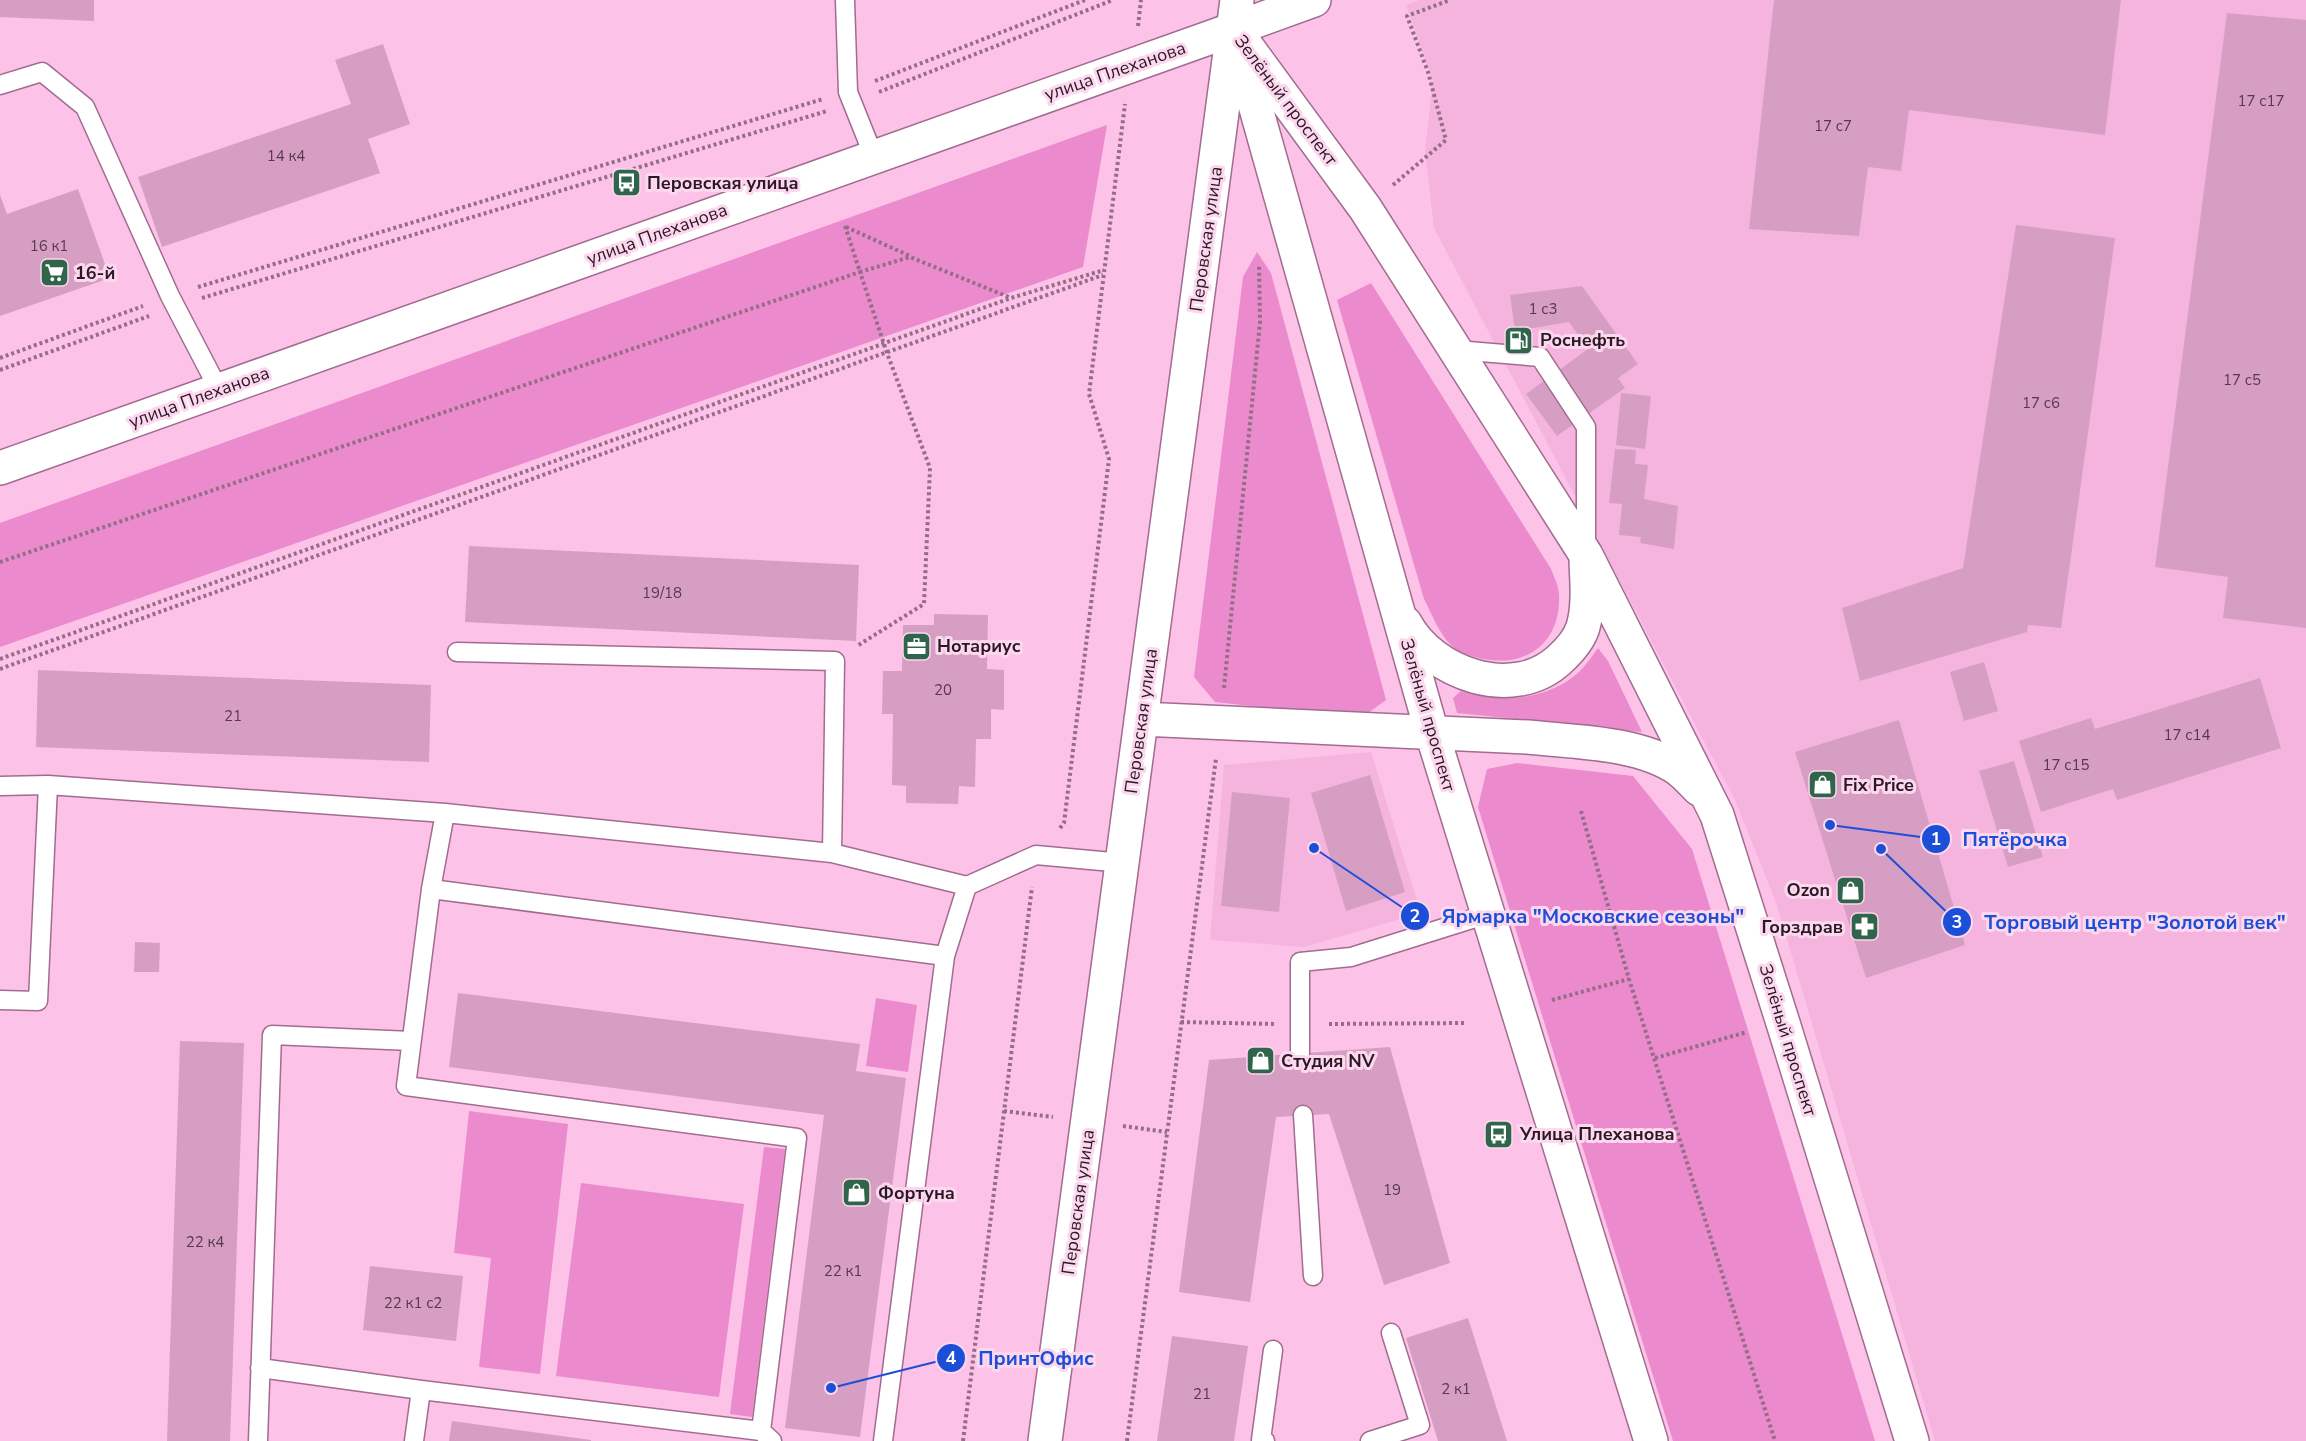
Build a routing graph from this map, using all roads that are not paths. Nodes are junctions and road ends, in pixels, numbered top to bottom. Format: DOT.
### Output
graph roads {
  1 [pos="844,0"];
  2 [pos="1314,0"];
  3 [pos="1236,14"];
  4 [pos="0,85"];
  5 [pos="874,157"];
  6 [pos="1456,350"];
  7 [pos="219,390"];
  8 [pos="0,468"];
  9 [pos="1586,555"];
  10 [pos="1397,609"];
  11 [pos="457,652"];
  12 [pos="1141,719"];
  13 [pos="1432,733"];
  14 [pos="48,785"];
  15 [pos="0,786"];
  16 [pos="445,813"];
  17 [pos="1717,815"];
  18 [pos="832,853"];
  19 [pos="1123,863"];
  20 [pos="967,886"];
  21 [pos="431,889"];
  22 [pos="1488,914"];
  23 [pos="945,956"];
  24 [pos="0,1000"];
  25 [pos="411,1041"];
  26 [pos="1300,1054"];
  27 [pos="1303,1115"];
  28 [pos="1313,1276"];
  29 [pos="1391,1333"];
  30 [pos="1273,1350"];
  31 [pos="260,1368"];
  32 [pos="421,1390"];
  33 [pos="767,1436"];
  34 [pos="258,1441"];
  35 [pos="414,1441"];
  36 [pos="883,1441"];
  37 [pos="1045,1441"];
  38 [pos="1265,1441"];
  39 [pos="1370,1441"];
  40 [pos="1651,1441"];
  41 [pos="1912,1441"];
  1 -- 5 [label="lane"];
  2 -- 3 [label="main road, улица Плеханова"];
  3 -- 5 [label="main road, улица Плеханова"];
  3 -- 6 [label="main road, Зелёный проспект"];
  3 -- 10 [label="main road, Зелёный проспект"];
  3 -- 12 [label="main road, Перовская улица"];
  4 -- 7 [label="lane"];
  5 -- 7 [label="main road, улица Плеханова"];
  6 -- 9 [label="main road, Зелёный проспект"];
  6 -- 9 [label="lane"];
  7 -- 8 [label="main road, улица Плеханова"];
  9 -- 10 [label="main road, Зелёный проспект"];
  9 -- 17 [label="main road, Зелёный проспект"];
  10 -- 13 [label="main road, Зелёный проспект"];
  11 -- 18 [label="lane"];
  12 -- 13 [label="main road"];
  12 -- 19 [label="main road, Перовская улица"];
  13 -- 17 [label="main road"];
  13 -- 22 [label="main road, Зелёный проспект"];
  14 -- 15 [label="lane"];
  14 -- 16 [label="lane"];
  14 -- 24 [label="lane"];
  16 -- 18 [label="lane"];
  16 -- 21 [label="lane"];
  17 -- 41 [label="main road, Зелёный проспект"];
  18 -- 20 [label="lane"];
  19 -- 20 [label="lane"];
  19 -- 37 [label="main road, Перовская улица"];
  20 -- 23 [label="lane"];
  21 -- 23 [label="lane"];
  21 -- 25 [label="lane"];
  22 -- 26 [label="lane"];
  22 -- 40 [label="main road, Зелёный проспект"];
  23 -- 36 [label="lane"];
  25 -- 31 [label="lane"];
  25 -- 33 [label="lane"];
  27 -- 28 [label="lane"];
  29 -- 39 [label="lane"];
  30 -- 38 [label="lane"];
  31 -- 32 [label="lane"];
  31 -- 34 [label="lane"];
  32 -- 33 [label="lane"];
  32 -- 35 [label="lane"];
}
